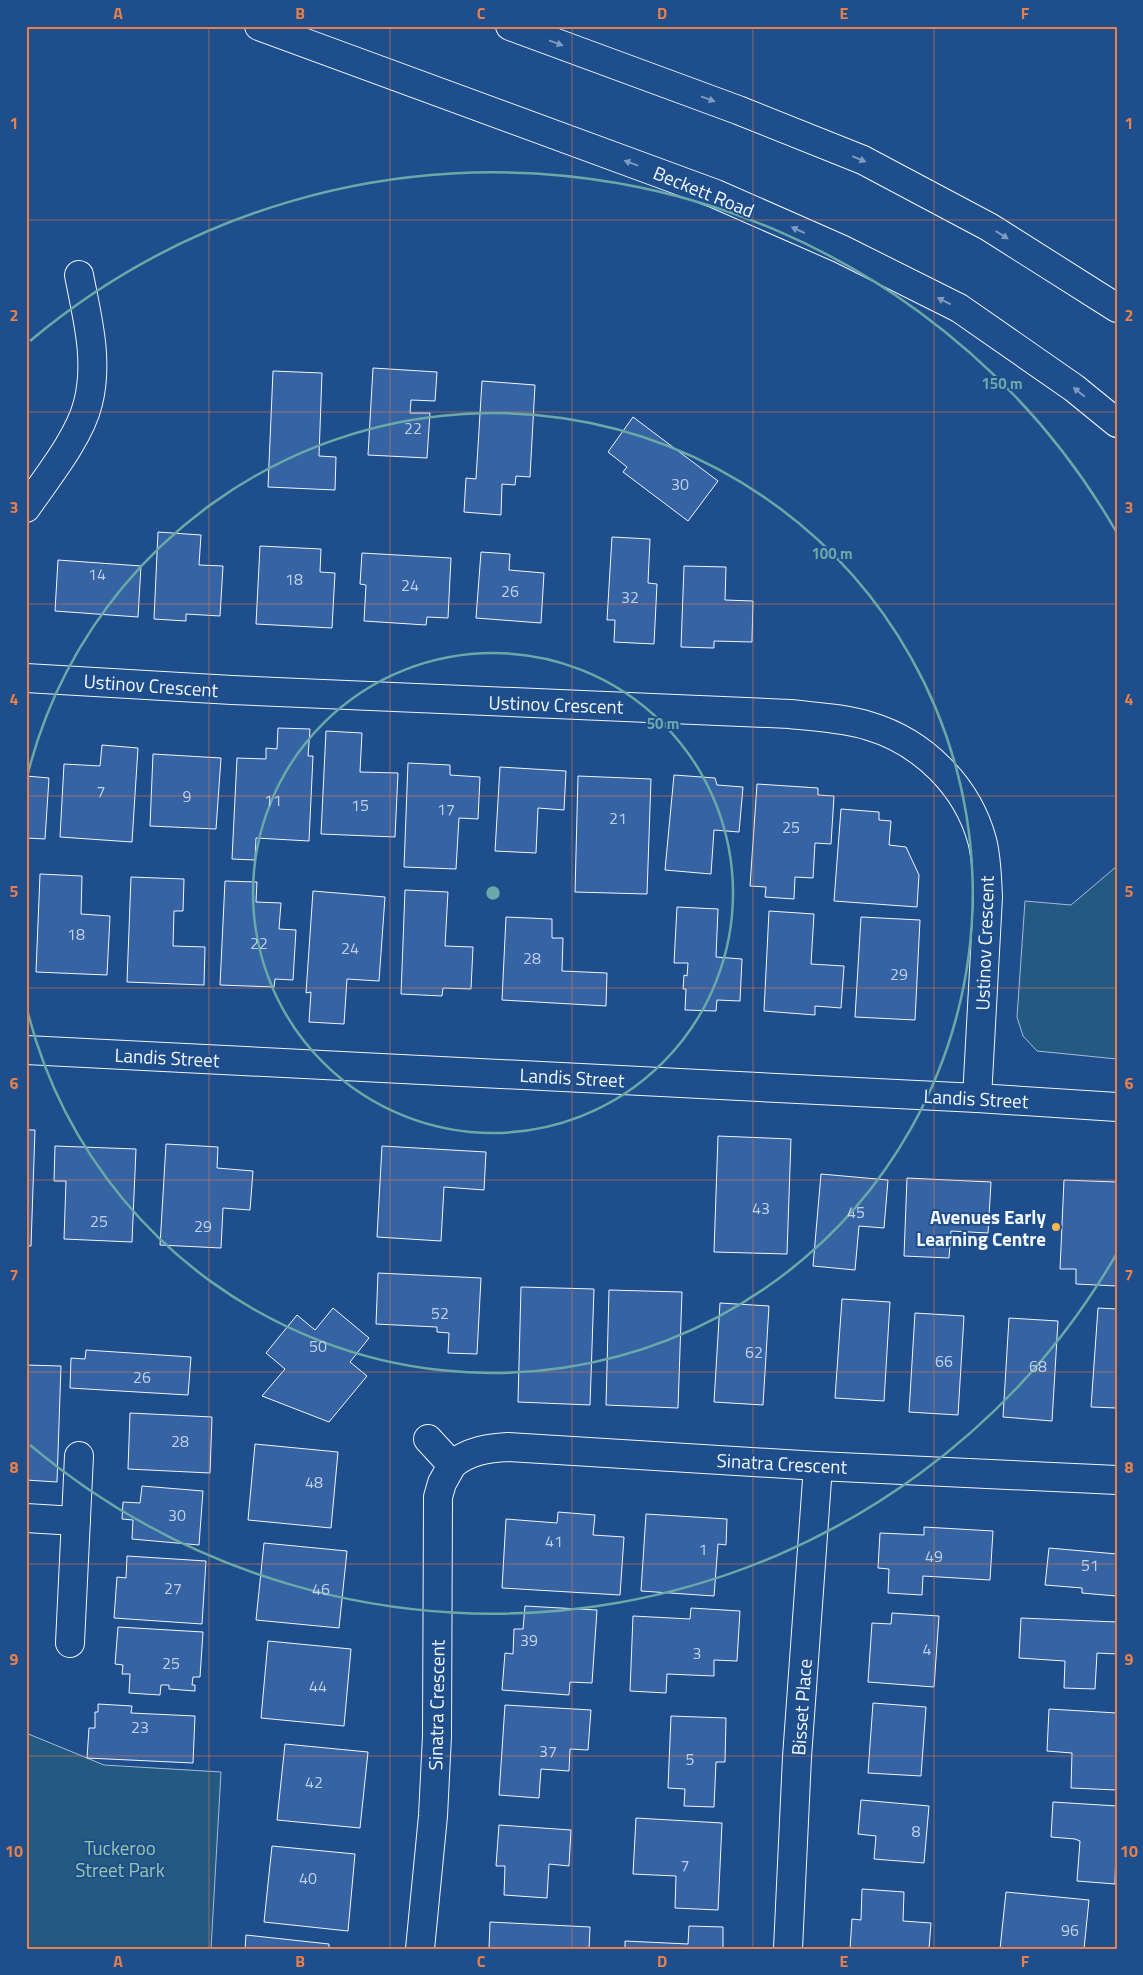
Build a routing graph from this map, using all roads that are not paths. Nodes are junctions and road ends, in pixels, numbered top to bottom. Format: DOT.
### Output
graph roads {
  1 [pos="258,26"];
  2 [pos="510,26"];
  3 [pos="79,275"];
  4 [pos="1117,308"];
  5 [pos="1117,423"];
  6 [pos="26,508"];
  7 [pos="26,678"];
  8 [pos="26,1050"];
  9 [pos="977,1098"];
  10 [pos="1117,1107"];
  11 [pos="428,1439"];
  12 [pos="79,1456"];
  13 [pos="452,1465"];
  14 [pos="818,1466"];
  15 [pos="1117,1480"];
  16 [pos="26,1518"];
  17 [pos="76,1521"];
  18 [pos="70,1643"];
  19 [pos="420,1949"];
  20 [pos="788,1949"];
  5 -- 1 [label="street, Beckett Road, one-way"];
  2 -- 4 [label="street, one-way"];
  3 -- 6 [label="street"];
  7 -- 9 [label="street, Ustinov Crescent"];
  8 -- 9 [label="street, Landis Street"];
  9 -- 10 [label="street, Landis Street"];
  11 -- 13 [label="street"];
  12 -- 17 [label="street"];
  13 -- 14 [label="street, Sinatra Crescent"];
  13 -- 19 [label="street, Sinatra Crescent"];
  14 -- 15 [label="street, Sinatra Crescent"];
  14 -- 20 [label="street, Bisset Place"];
  16 -- 17 [label="street"];
  17 -- 18 [label="street"];
}
